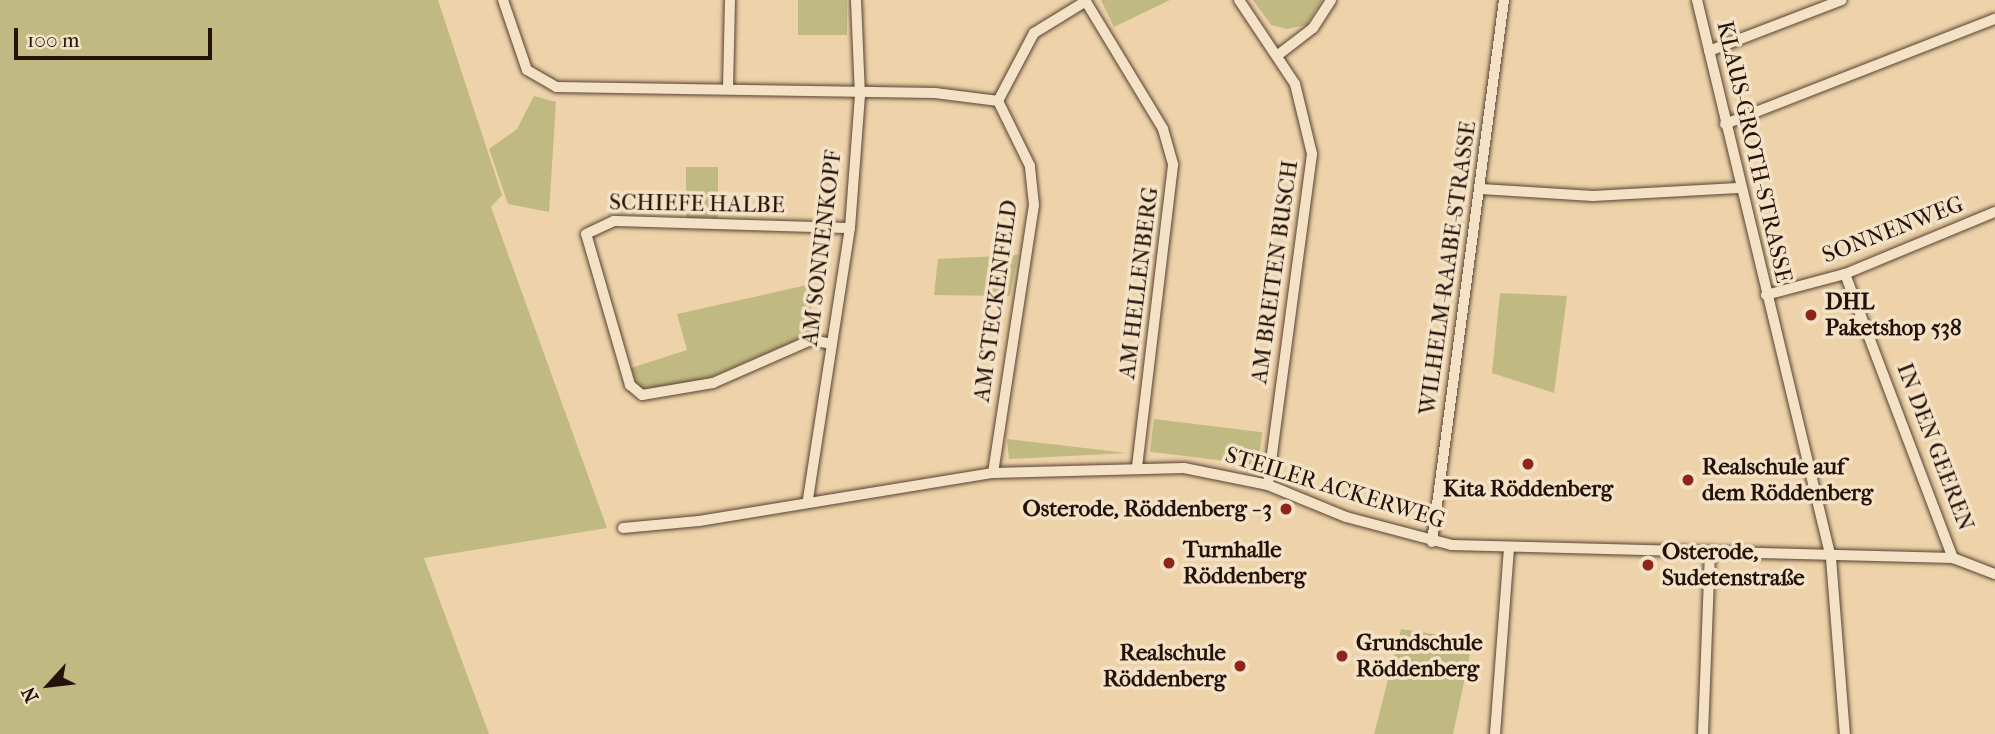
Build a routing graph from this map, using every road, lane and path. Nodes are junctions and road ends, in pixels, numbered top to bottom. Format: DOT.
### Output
graph roads {
  1 [pos="503,0"];
  2 [pos="730,0"];
  3 [pos="856,0"];
  4 [pos="1239,0"];
  5 [pos="1331,0"];
  6 [pos="1504,0"];
  7 [pos="1697,0"];
  8 [pos="1842,0"];
  9 [pos="1086,1"];
  10 [pos="1995,19"];
  11 [pos="1709,51"];
  12 [pos="1278,55"];
  13 [pos="728,88"];
  14 [pos="860,96"];
  15 [pos="998,101"];
  16 [pos="1725,124"];
  17 [pos="1738,188"];
  18 [pos="1481,189"];
  19 [pos="1995,212"];
  20 [pos="850,228"];
  21 [pos="1845,274"];
  22 [pos="1766,295"];
  23 [pos="832,344"];
  24 [pos="1137,468"];
  25 [pos="993,473"];
  26 [pos="1268,485"];
  27 [pos="808,499"];
  28 [pos="623,528"];
  29 [pos="1432,542"];
  30 [pos="1509,548"];
  31 [pos="1710,551"];
  32 [pos="1831,558"];
  33 [pos="1954,558"];
  34 [pos="1995,574"];
  35 [pos="1495,734"];
  36 [pos="1703,734"];
  37 [pos="1845,734"];
  1 -- 13 [label="street"];
  2 -- 13 [label="street"];
  3 -- 14 [label="street, AM SONNENKOPF"];
  4 -- 12 [label="street, AM BREITEN BUSCH"];
  5 -- 12 [label="street"];
  6 -- 18 [label="street, WILHELM-RAABE-STRASSE"];
  7 -- 11 [label="street, KLAUS-GROTH-STRASSE"];
  8 -- 11 [label="street"];
  9 -- 15 [label="street"];
  9 -- 24 [label="street, AM HELLENBERG"];
  10 -- 16 [label="street"];
  11 -- 16 [label="street, KLAUS-GROTH-STRASSE"];
  12 -- 26 [label="street, AM BREITEN BUSCH"];
  13 -- 14 [label="street"];
  14 -- 15 [label="street"];
  14 -- 20 [label="street, AM SONNENKOPF"];
  15 -- 25 [label="street, AM STECKENFELD"];
  16 -- 17 [label="street, KLAUS-GROTH-STRASSE"];
  17 -- 18 [label="street"];
  17 -- 22 [label="street, KLAUS-GROTH-STRASSE"];
  18 -- 29 [label="street, WILHELM-RAABE-STRASSE"];
  19 -- 21 [label="street, SONNENWEG"];
  20 -- 23 [label="street, AM SONNENKOPF"];
  20 -- 23 [label="street, SCHIEFE HALBE"];
  21 -- 22 [label="street, SONNENWEG"];
  21 -- 33 [label="street, IN DEN GEEREN"];
  22 -- 32 [label="street, KLAUS-GROTH-STRASSE"];
  23 -- 27 [label="street, AM SONNENKOPF"];
  24 -- 25 [label="street, STEILER ACKERWEG"];
  24 -- 26 [label="street, STEILER ACKERWEG"];
  25 -- 27 [label="street, STEILER ACKERWEG"];
  26 -- 29 [label="street, STEILER ACKERWEG"];
  27 -- 28 [label="street, STEILER ACKERWEG"];
  29 -- 30 [label="street, STEILER ACKERWEG"];
  30 -- 31 [label="street, STEILER ACKERWEG"];
  30 -- 35 [label="street"];
  31 -- 32 [label="street, STEILER ACKERWEG"];
  31 -- 36 [label="street"];
  32 -- 33 [label="street, STEILER ACKERWEG"];
  32 -- 37 [label="street, KLAUS-GROTH-STRASSE"];
  33 -- 34 [label="street, STEILER ACKERWEG"];
}
